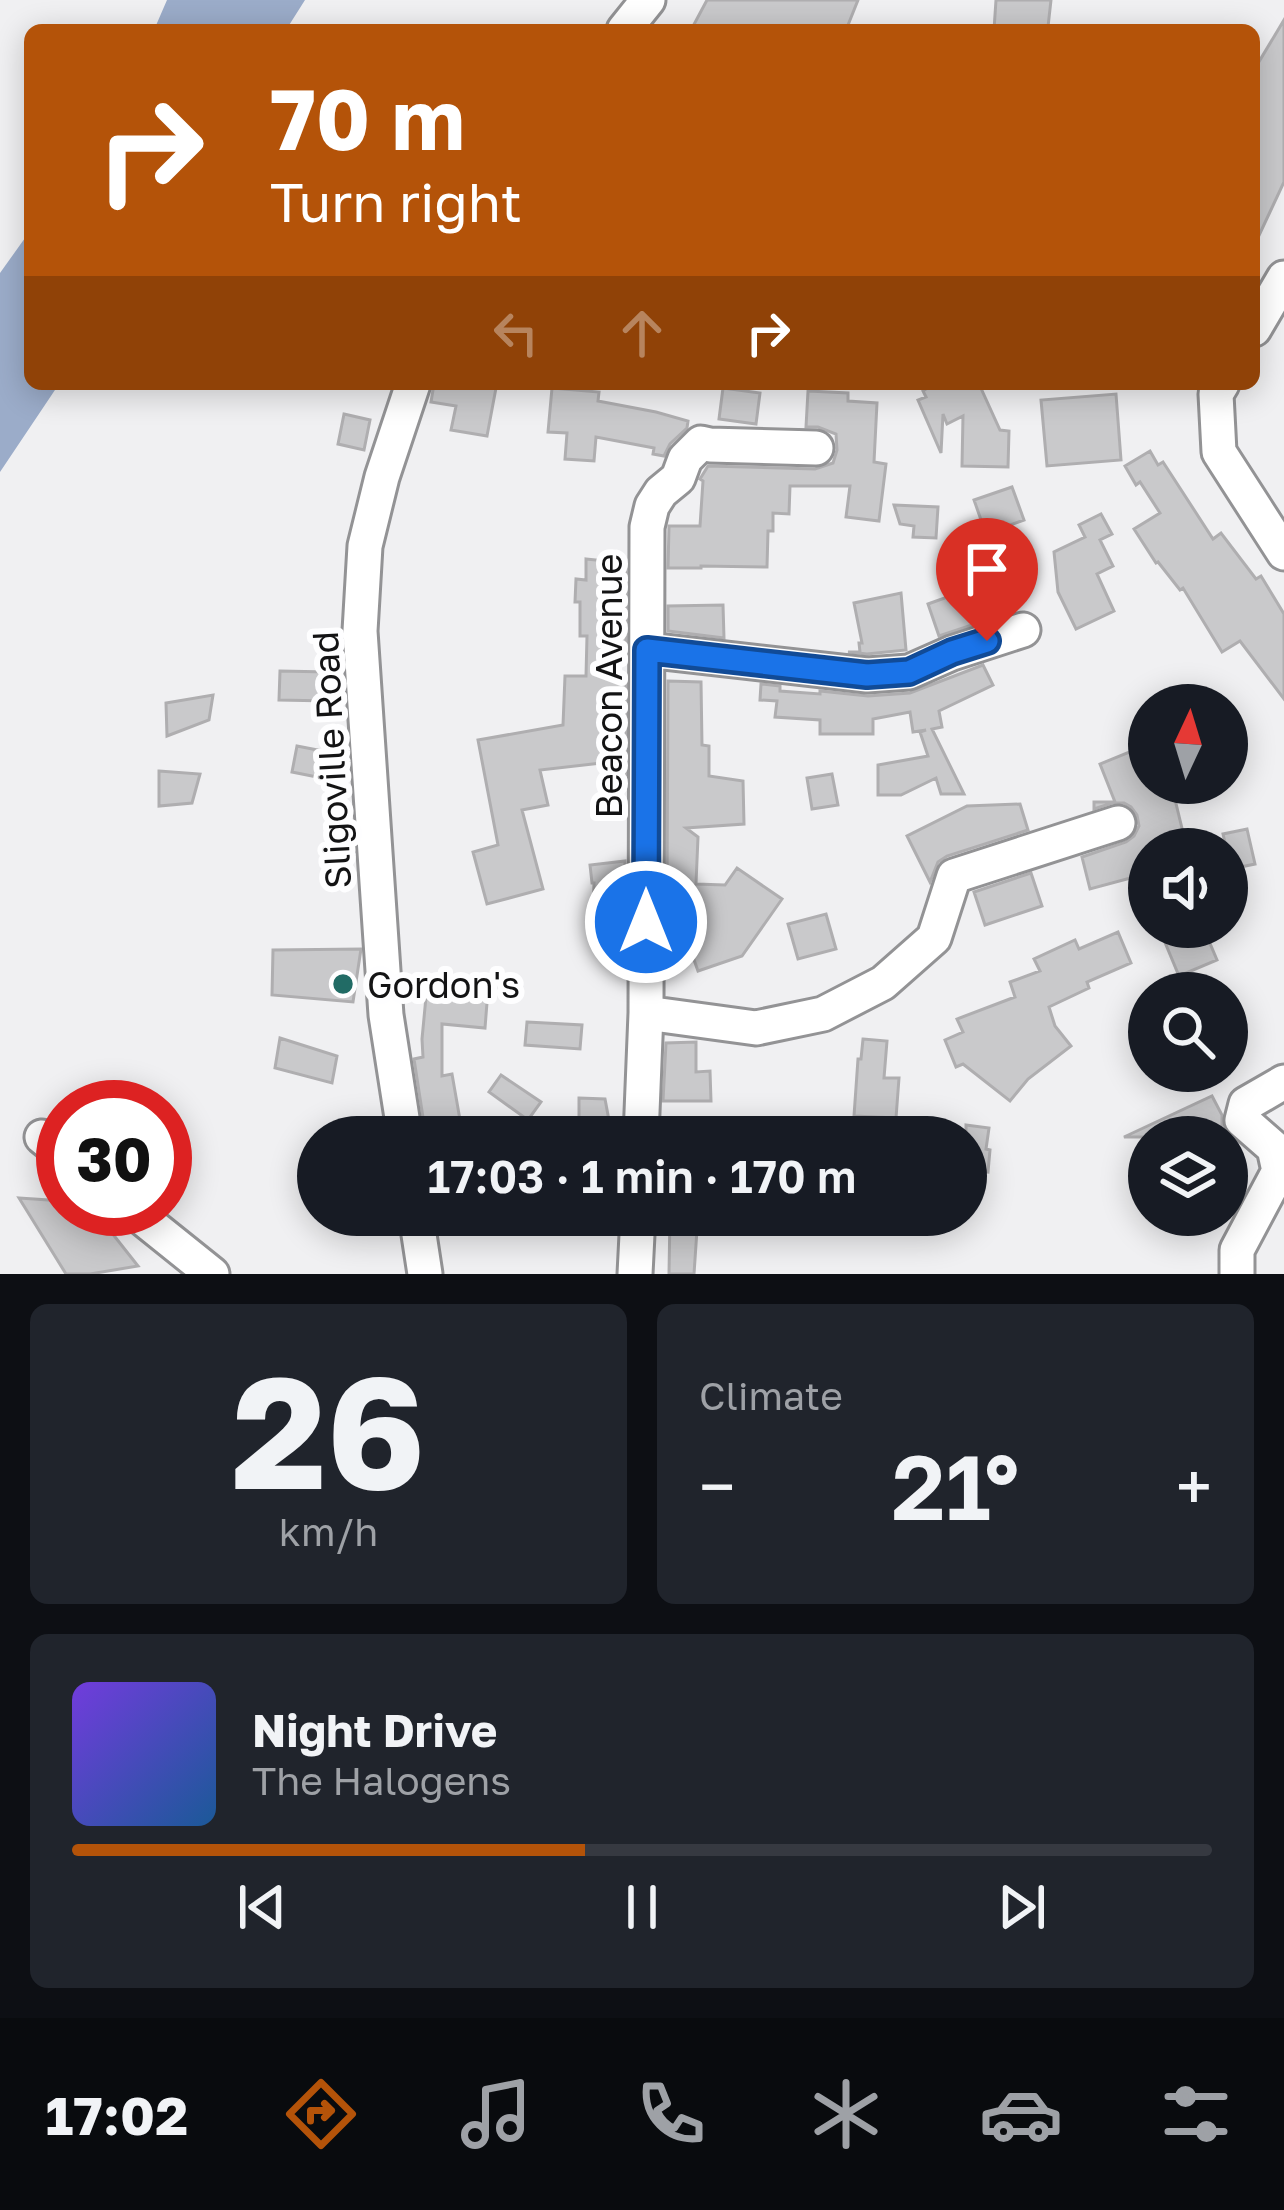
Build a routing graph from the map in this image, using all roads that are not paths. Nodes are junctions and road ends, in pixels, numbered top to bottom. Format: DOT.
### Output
graph roads {
  1 [pos="648,0"];
  2 [pos="629,24"];
  3 [pos="1284,278"];
  4 [pos="1260,319"];
  5 [pos="411,390"];
  6 [pos="1218,390"];
  7 [pos="816,448"];
  8 [pos="1284,554"];
  9 [pos="1023,630"];
  10 [pos="647,650"];
  11 [pos="1118,823"];
  12 [pos="646,1013"];
  13 [pos="1284,1082"];
  14 [pos="402,1116"];
  15 [pos="642,1116"];
  16 [pos="165,1236"];
  17 [pos="419,1236"];
  18 [pos="637,1236"];
  19 [pos="212,1274"];
  20 [pos="425,1274"];
  21 [pos="635,1274"];
  22 [pos="1237,1274"];
  1 -- 2 [label="street"];
  3 -- 4 [label="street"];
  5 -- 14 [label="street, Sligoville Road"];
  6 -- 8 [label="street"];
  7 -- 10 [label="street, Beacon Avenue"];
  9 -- 10 [label="street"];
  10 -- 12 [label="street, Beacon Avenue"];
  11 -- 12 [label="street"];
  12 -- 15 [label="street, Beacon Avenue"];
  13 -- 22 [label="street"];
  16 -- 19 [label="street"];
  17 -- 20 [label="street"];
  18 -- 21 [label="street"];
}
